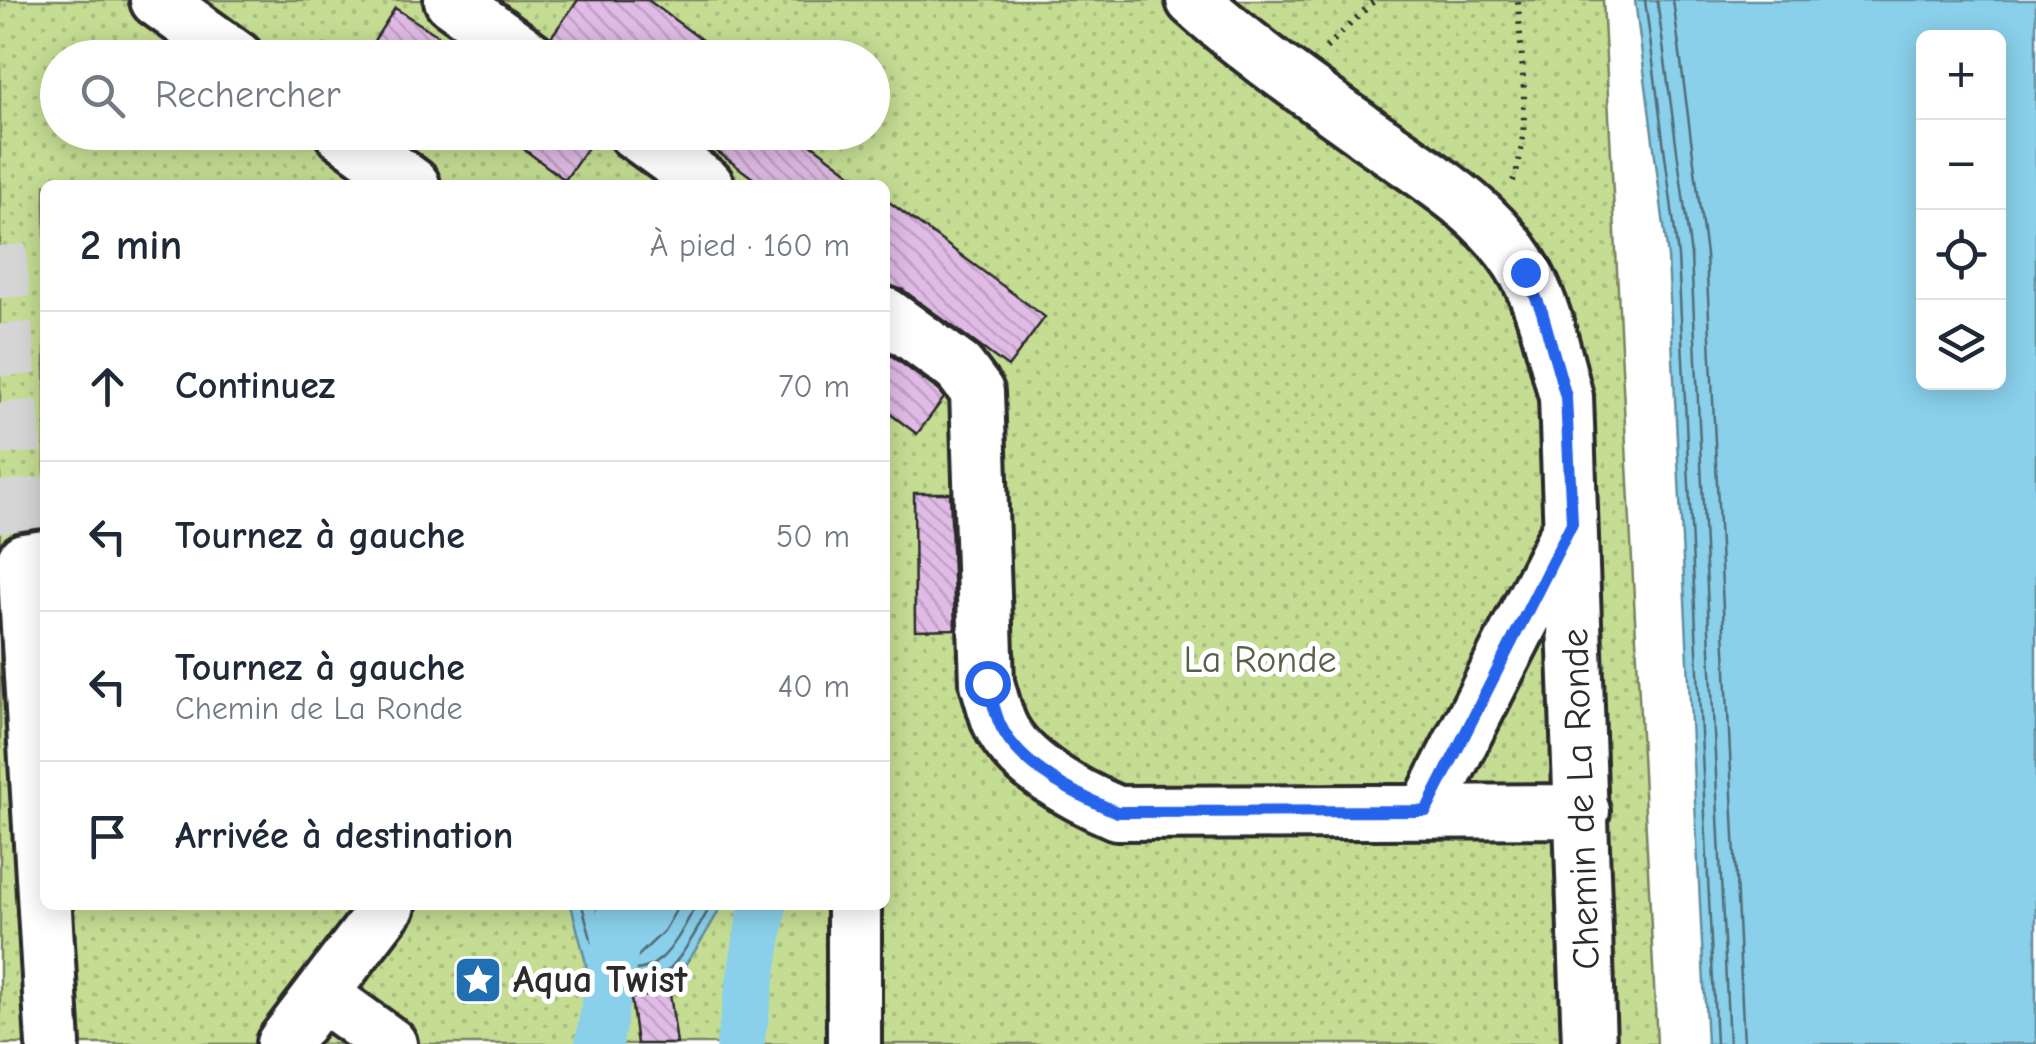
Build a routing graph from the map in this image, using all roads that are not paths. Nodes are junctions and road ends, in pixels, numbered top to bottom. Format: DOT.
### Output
graph roads {
  1 [pos="157,0"];
  2 [pos="451,0"];
  3 [pos="1193,0"];
  4 [pos="212,40"];
  5 [pos="505,40"];
  6 [pos="361,150"];
  7 [pos="658,150"];
  8 [pos="397,180"];
  9 [pos="699,180"];
  10 [pos="890,318"];
  11 [pos="1572,523"];
  12 [pos="40,558"];
  13 [pos="1426,811"];
  14 [pos="1583,811"];
  15 [pos="40,827"];
  16 [pos="45,910"];
  17 [pos="385,910"];
  18 [pos="854,910"];
  19 [pos="321,994"];
  20 [pos="53,1044"];
  21 [pos="284,1044"];
  22 [pos="390,1044"];
  23 [pos="854,1044"];
  24 [pos="1589,1044"];
  1 -- 4 [label="street"];
  2 -- 5 [label="street"];
  3 -- 11 [label="street, Chemin de La Ronde"];
  6 -- 8 [label="street"];
  7 -- 9 [label="street"];
  10 -- 13 [label="street"];
  11 -- 13 [label="street"];
  11 -- 14 [label="street, Chemin de La Ronde"];
  12 -- 15 [label="street"];
  13 -- 14 [label="street"];
  14 -- 24 [label="street, Chemin de La Ronde"];
  16 -- 20 [label="street"];
  17 -- 19 [label="street"];
  18 -- 23 [label="street"];
  19 -- 21 [label="street"];
  19 -- 22 [label="street"];
}
